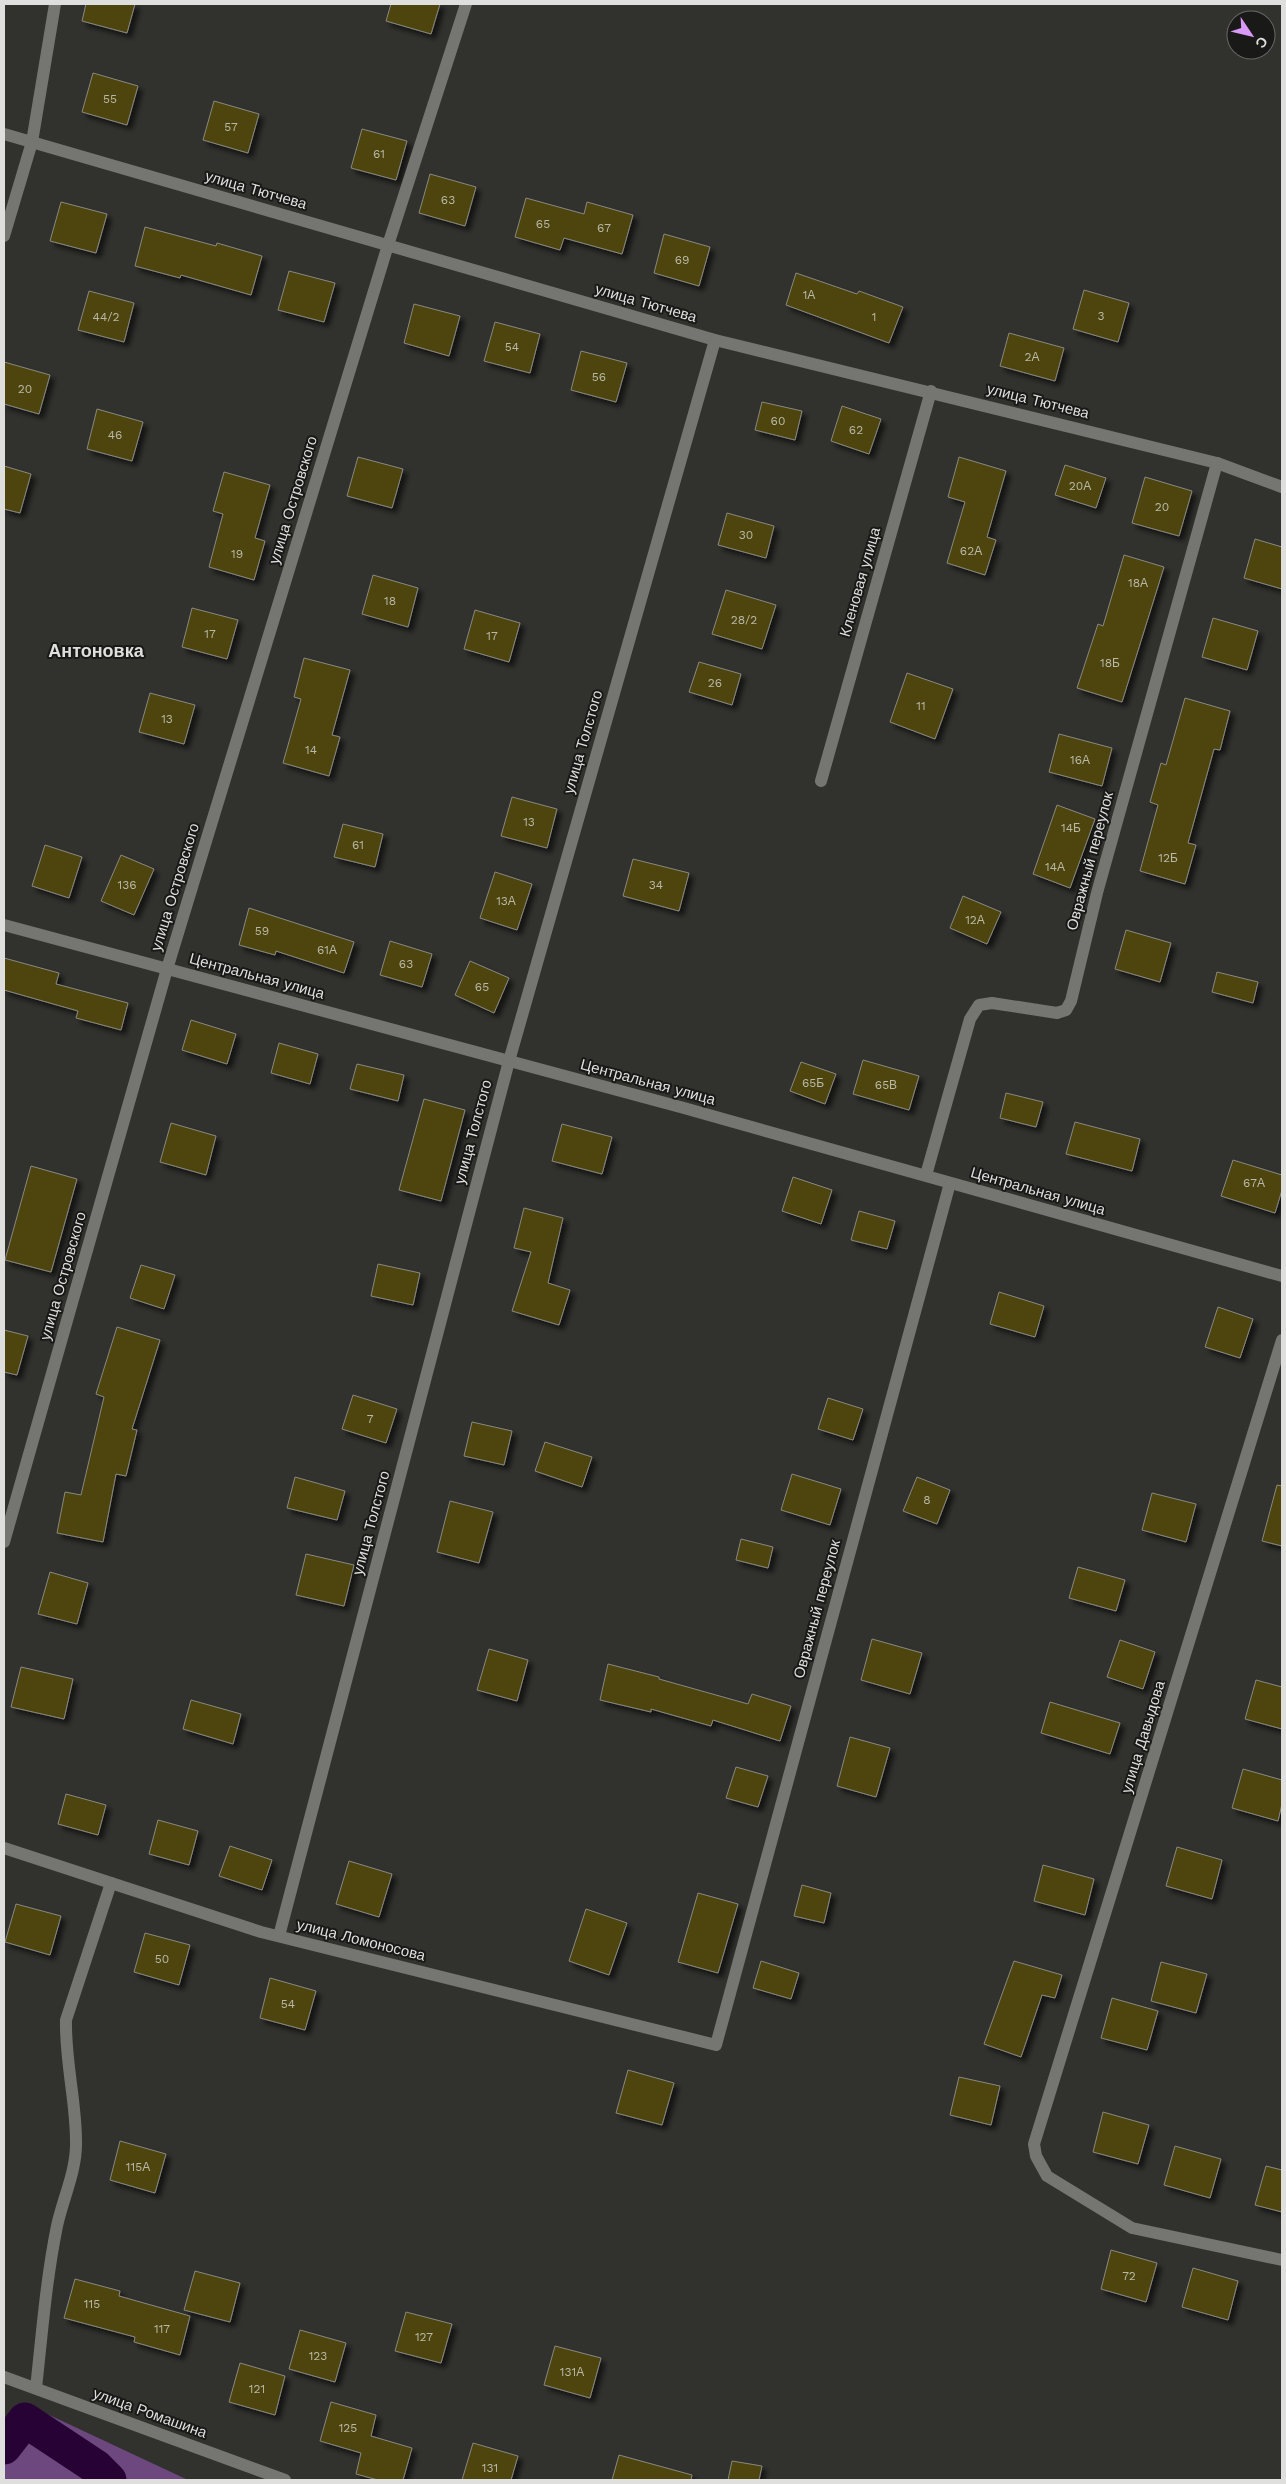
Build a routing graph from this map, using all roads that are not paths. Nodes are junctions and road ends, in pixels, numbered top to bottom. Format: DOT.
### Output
graph roads {
  1 [pos="55,4"];
  2 [pos="466,4"];
  3 [pos="4,134"];
  4 [pos="32,142"];
  5 [pos="4,236"];
  6 [pos="388,245"];
  7 [pos="714,340"];
  8 [pos="931,391"];
  9 [pos="1216,463"];
  10 [pos="1282,486"];
  11 [pos="821,781"];
  12 [pos="4,925"];
  13 [pos="167,969"];
  14 [pos="509,1061"];
  15 [pos="926,1175"];
  16 [pos="950,1183"];
  17 [pos="1282,1276"];
  18 [pos="1282,1340"];
  19 [pos="4,1542"];
  20 [pos="4,1848"];
  21 [pos="111,1883"];
  22 [pos="279,1936"];
  23 [pos="716,2045"];
  24 [pos="1282,2260"];
  25 [pos="4,2377"];
  26 [pos="36,2388"];
  27 [pos="285,2480"];
  1 -- 4 [label="street"];
  2 -- 6 [label="street, улица Островского"];
  3 -- 4 [label="street, улица Тютчева"];
  4 -- 5 [label="street"];
  4 -- 6 [label="street, улица Тютчева"];
  6 -- 7 [label="street, улица Тютчева"];
  6 -- 13 [label="street, улица Островского"];
  7 -- 8 [label="street, улица Тютчева"];
  7 -- 14 [label="street, улица Толстого"];
  8 -- 9 [label="street, улица Тютчева"];
  8 -- 11 [label="street, Кленовая улица"];
  9 -- 10 [label="street, улица Тютчева"];
  9 -- 15 [label="street, Овражный переулок"];
  12 -- 13 [label="street, Центральная улица"];
  13 -- 14 [label="street, Центральная улица"];
  13 -- 19 [label="street, улица Островского"];
  14 -- 15 [label="street, Центральная улица"];
  14 -- 22 [label="street, улица Толстого"];
  15 -- 16 [label="street, Центральная улица"];
  16 -- 17 [label="street, Центральная улица"];
  16 -- 23 [label="street, Овражный переулок"];
  18 -- 24 [label="street, улица Давыдова"];
  20 -- 21 [label="street, улица Ломоносова"];
  21 -- 22 [label="street, улица Ломоносова"];
  21 -- 26 [label="street"];
  22 -- 23 [label="street, улица Ломоносова"];
  25 -- 26 [label="street, улица Ромашина"];
  26 -- 27 [label="street, улица Ромашина"];
}
